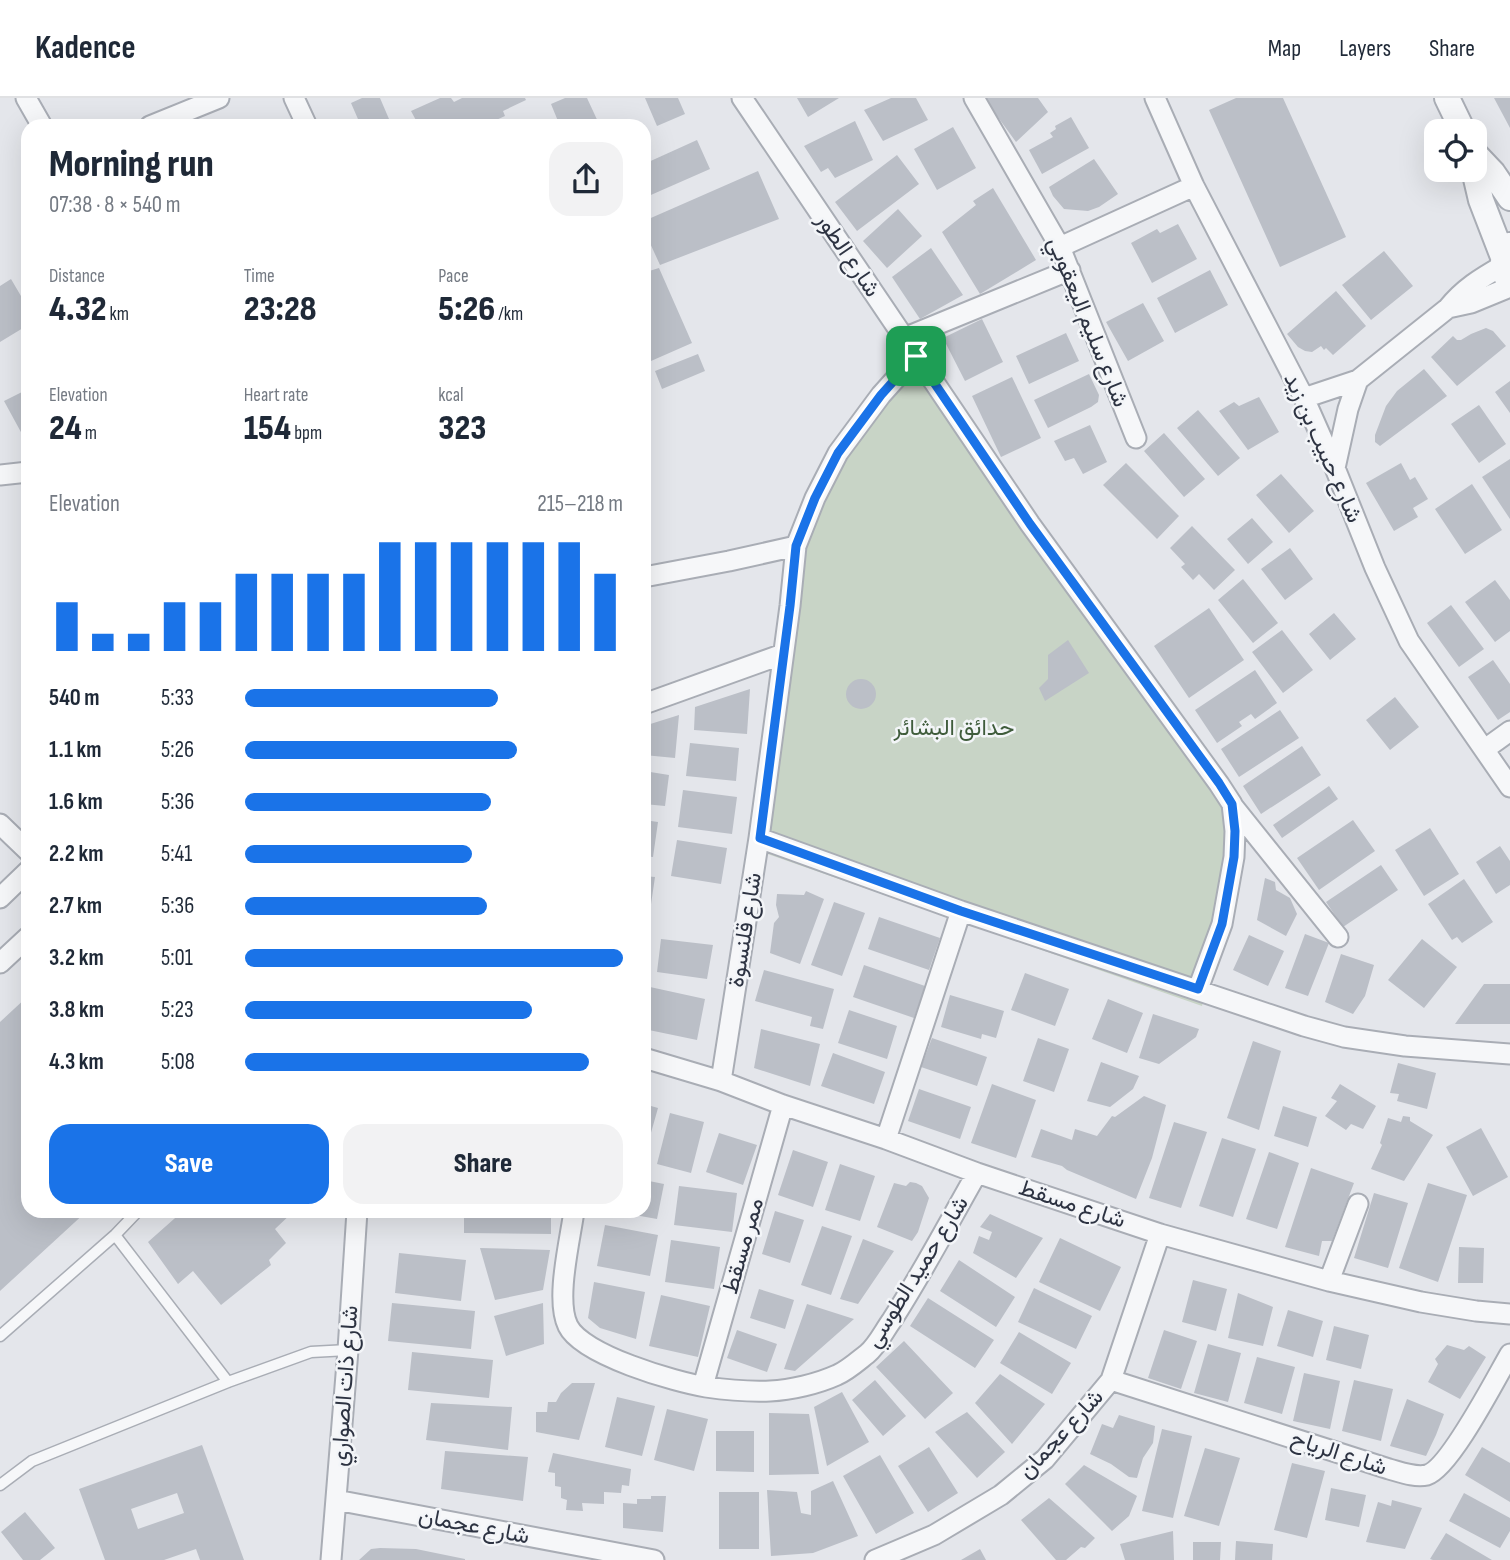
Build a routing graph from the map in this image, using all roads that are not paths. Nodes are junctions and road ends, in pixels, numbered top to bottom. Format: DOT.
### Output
graph roads {
  1 [pos="26,98"];
  2 [pos="219,98"];
  3 [pos="294,98"];
  4 [pos="742,98"];
  5 [pos="974,98"];
  6 [pos="1155,98"];
  7 [pos="1447,98"];
  8 [pos="38,119"];
  9 [pos="167,119"];
  10 [pos="304,119"];
  11 [pos="1457,119"];
  12 [pos="1487,167"];
  13 [pos="1477,182"];
  14 [pos="1194,186"];
  15 [pos="1510,198"];
  16 [pos="1060,247"];
  17 [pos="1507,267"];
  18 [pos="1070,270"];
  19 [pos="904,338"];
  20 [pos="916,356"];
  21 [pos="1358,380"];
  22 [pos="1304,398"];
  23 [pos="1136,438"];
  24 [pos="1335,468"];
  25 [pos="21,473"];
  26 [pos="0,475"];
  27 [pos="796,546"];
  28 [pos="651,576"];
  29 [pos="783,654"];
  30 [pos="651,701"];
  31 [pos="1510,731"];
  32 [pos="1485,749"];
  33 [pos="1510,787"];
  34 [pos="1232,804"];
  35 [pos="0,824"];
  36 [pos="760,838"];
  37 [pos="21,844"];
  38 [pos="21,878"];
  39 [pos="0,898"];
  40 [pos="961,911"];
  41 [pos="1338,937"];
  42 [pos="21,944"];
  43 [pos="0,963"];
  44 [pos="1198,989"];
  45 [pos="1510,1054"];
  46 [pos="651,1060"];
  47 [pos="721,1081"];
  48 [pos="783,1105"];
  49 [pos="886,1139"];
  50 [pos="977,1173"];
  51 [pos="1358,1204"];
  52 [pos="131,1218"];
  53 [pos="357,1218"];
  54 [pos="573,1218"];
  55 [pos="1160,1234"];
  56 [pos="114,1235"];
  57 [pos="1329,1281"];
  58 [pos="1510,1314"];
  59 [pos="0,1336"];
  60 [pos="348,1350"];
  61 [pos="1510,1354"];
  62 [pos="1111,1380"];
  63 [pos="228,1382"];
  64 [pos="703,1386"];
  65 [pos="0,1485"];
  66 [pos="336,1500"];
  67 [pos="331,1560"];
  68 [pos="654,1560"];
  69 [pos="875,1560"];
  1 -- 8 [label="street"];
  2 -- 9 [label="street"];
  3 -- 10 [label="street"];
  4 -- 19 [label="street, شارع الطور"];
  5 -- 16 [label="street, شارع سليم اليعقوبي"];
  6 -- 14 [label="street, شارع حبيب بن زيد"];
  7 -- 11 [label="street"];
  12 -- 15 [label="street"];
  13 -- 17 [label="street"];
  14 -- 16 [label="street"];
  14 -- 22 [label="street, شارع حبيب بن زيد"];
  16 -- 18 [label="street, شارع سليم اليعقوبي"];
  17 -- 21 [label="street"];
  18 -- 19 [label="street"];
  18 -- 23 [label="street, شارع سليم اليعقوبي"];
  19 -- 20 [label="street, شارع الطور"];
  20 -- 27 [label="street, شارع قلنسوة"];
  20 -- 34 [label="street, شارع الطور"];
  21 -- 22 [label="street"];
  21 -- 24 [label="street"];
  22 -- 24 [label="street, شارع حبيب بن زيد"];
  24 -- 32 [label="street, شارع حبيب بن زيد"];
  25 -- 26 [label="street"];
  27 -- 28 [label="street"];
  27 -- 29 [label="street, شارع قلنسوة"];
  29 -- 30 [label="street"];
  29 -- 36 [label="street, شارع قلنسوة"];
  31 -- 32 [label="street"];
  32 -- 33 [label="street, شارع حبيب بن زيد"];
  34 -- 41 [label="street"];
  34 -- 44 [label="street, شارع الطور"];
  35 -- 37 [label="street"];
  36 -- 40 [label="street"];
  36 -- 47 [label="street, شارع قلنسوة"];
  38 -- 39 [label="street"];
  40 -- 44 [label="street"];
  40 -- 49 [label="street"];
  42 -- 43 [label="street"];
  44 -- 45 [label="street"];
  46 -- 47 [label="street, شارع مسقط"];
  47 -- 48 [label="street, شارع مسقط"];
  48 -- 49 [label="street, شارع مسقط"];
  48 -- 64 [label="street, ممر مسقط"];
  49 -- 50 [label="street, شارع مسقط"];
  50 -- 55 [label="street, شارع مسقط"];
  50 -- 64 [label="street, شارع حميد الطوسي"];
  51 -- 57 [label="street"];
  52 -- 56 [label="lane"];
  53 -- 60 [label="street, شارع ذات الصواري"];
  54 -- 64 [label="street, شارع حميد الطوسي"];
  55 -- 57 [label="street, شارع مسقط"];
  55 -- 62 [label="street, شارع عجمان"];
  56 -- 59 [label="lane"];
  56 -- 63 [label="lane"];
  57 -- 58 [label="street, شارع مسقط"];
  60 -- 63 [label="lane"];
  60 -- 66 [label="street, شارع ذات الصواري"];
  61 -- 62 [label="street, شارع الرياح"];
  62 -- 69 [label="street, شارع عجمان"];
  63 -- 65 [label="lane"];
  66 -- 67 [label="street, شارع ذات الصواري"];
  66 -- 68 [label="street, شارع عجمان"];
}
